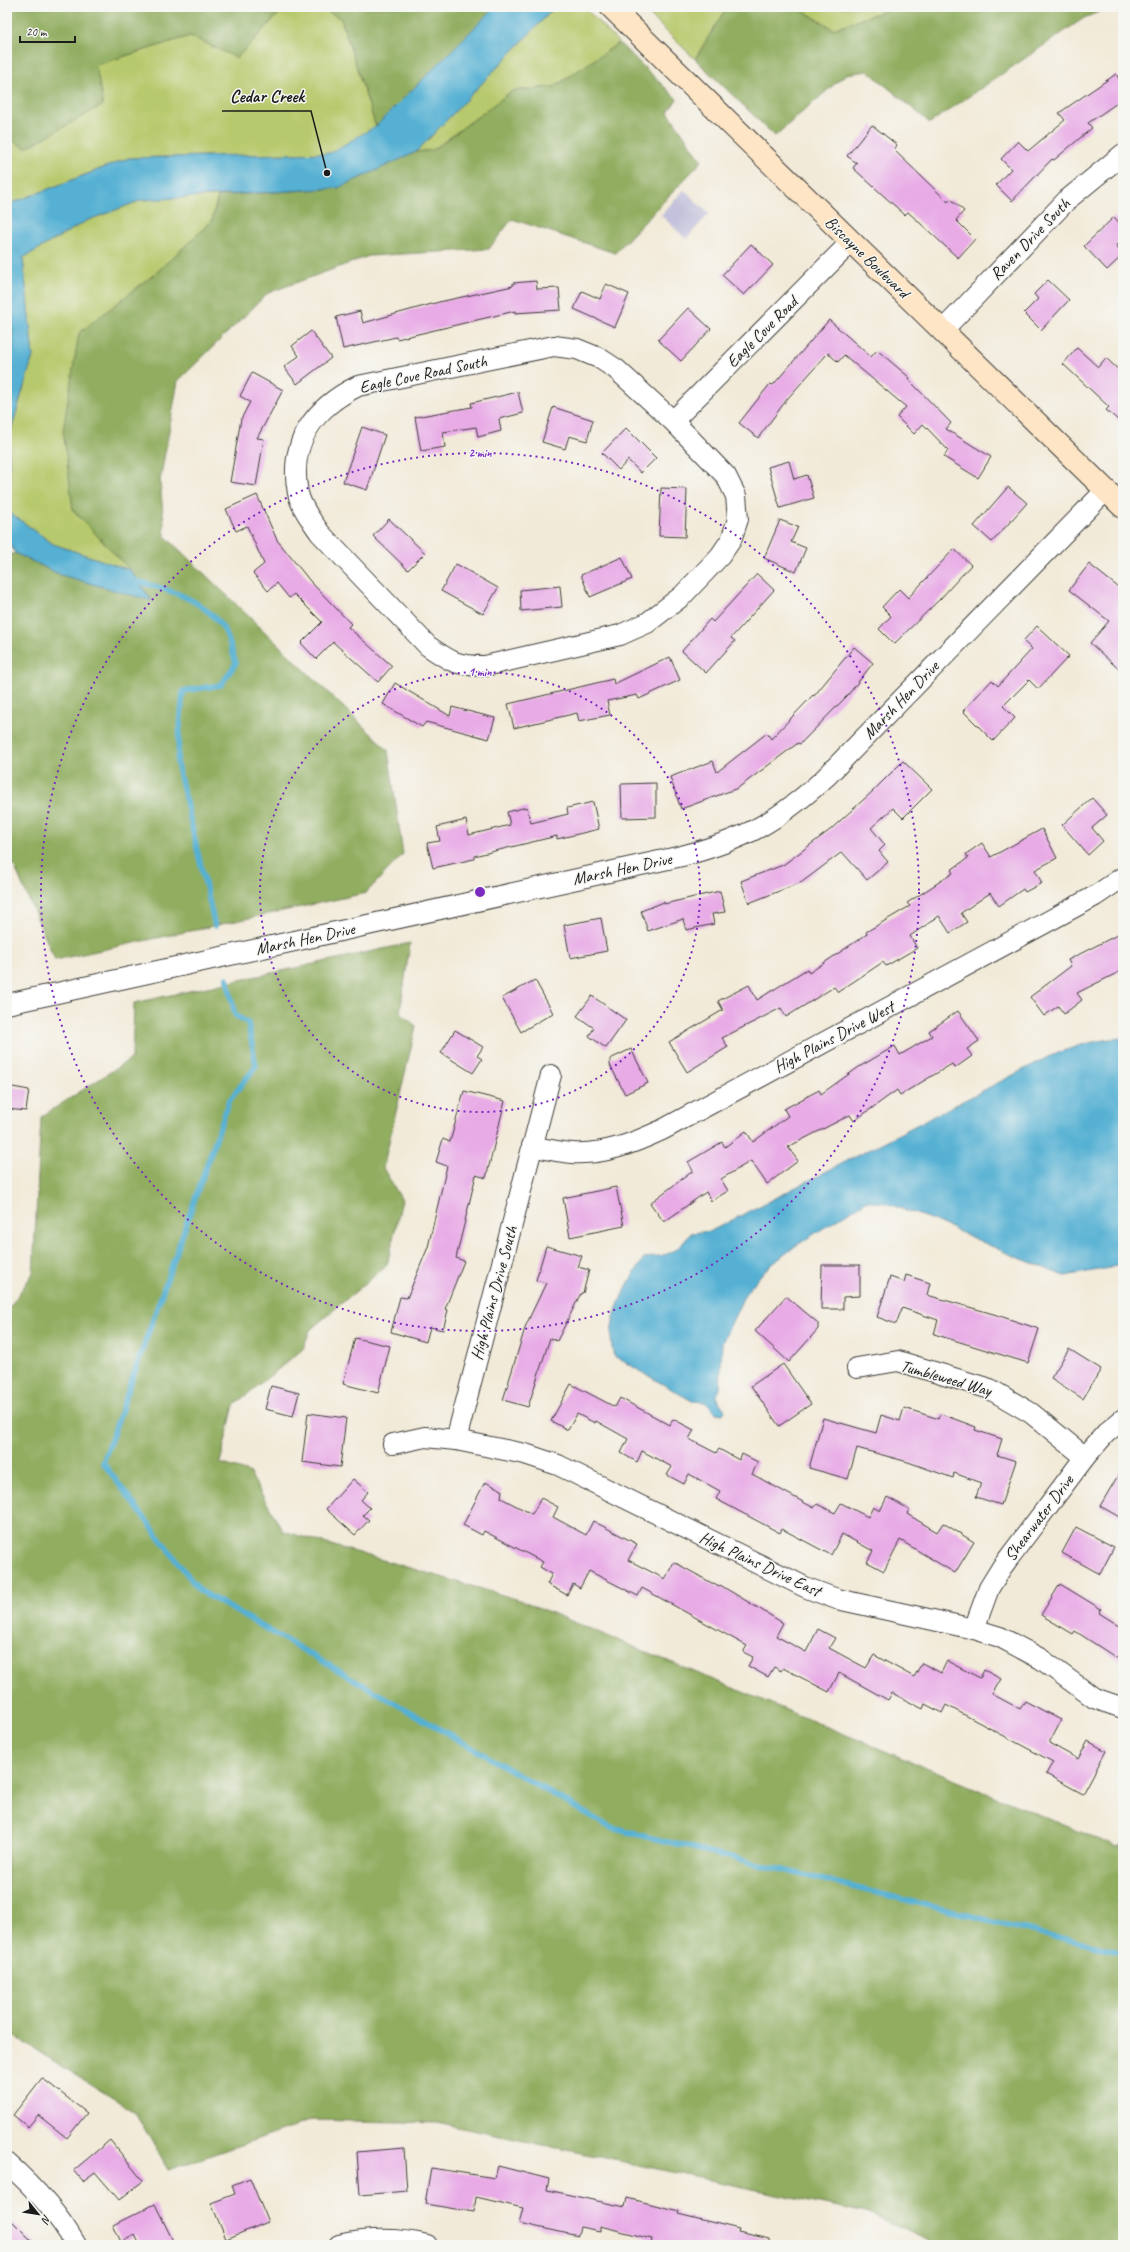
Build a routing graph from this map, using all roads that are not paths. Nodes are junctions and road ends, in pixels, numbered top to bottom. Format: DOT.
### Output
graph roads {
  1 [pos="611,7"];
  2 [pos="1121,158"];
  3 [pos="851,242"];
  4 [pos="943,330"];
  5 [pos="673,421"];
  6 [pos="1106,490"];
  7 [pos="1123,507"];
  8 [pos="1123,878"];
  9 [pos="7,1004"];
  10 [pos="551,1075"];
  11 [pos="532,1146"];
  12 [pos="857,1368"];
  13 [pos="1123,1419"];
  14 [pos="456,1440"];
  15 [pos="393,1444"];
  16 [pos="1085,1457"];
  17 [pos="974,1629"];
  18 [pos="1123,1708"];
  19 [pos="7,2163"];
  20 [pos="76,2245"];
  21 [pos="339,2245"];
  22 [pos="427,2245"];
  1 -- 3 [label="street, Biscayne Boulevard"];
  2 -- 4 [label="street, Raven Drive South"];
  3 -- 4 [label="street, Biscayne Boulevard"];
  3 -- 5 [label="street, Eagle Cove Road"];
  4 -- 6 [label="street, Biscayne Boulevard"];
  5 -- 5 [label="street, Eagle Cove Road South"];
  6 -- 7 [label="street, Biscayne Boulevard"];
  6 -- 9 [label="street, Marsh Hen Drive"];
  8 -- 11 [label="street, High Plains Drive West"];
  10 -- 11 [label="street, High Plains Drive South"];
  11 -- 14 [label="street, High Plains Drive South"];
  12 -- 16 [label="street, Tumbleweed Way"];
  13 -- 16 [label="street, Shearwater Drive"];
  14 -- 15 [label="street, High Plains Drive East"];
  14 -- 17 [label="street, High Plains Drive East"];
  16 -- 17 [label="street, Shearwater Drive"];
  17 -- 18 [label="street, High Plains Drive East"];
  19 -- 20 [label="street"];
  21 -- 22 [label="street"];
}
